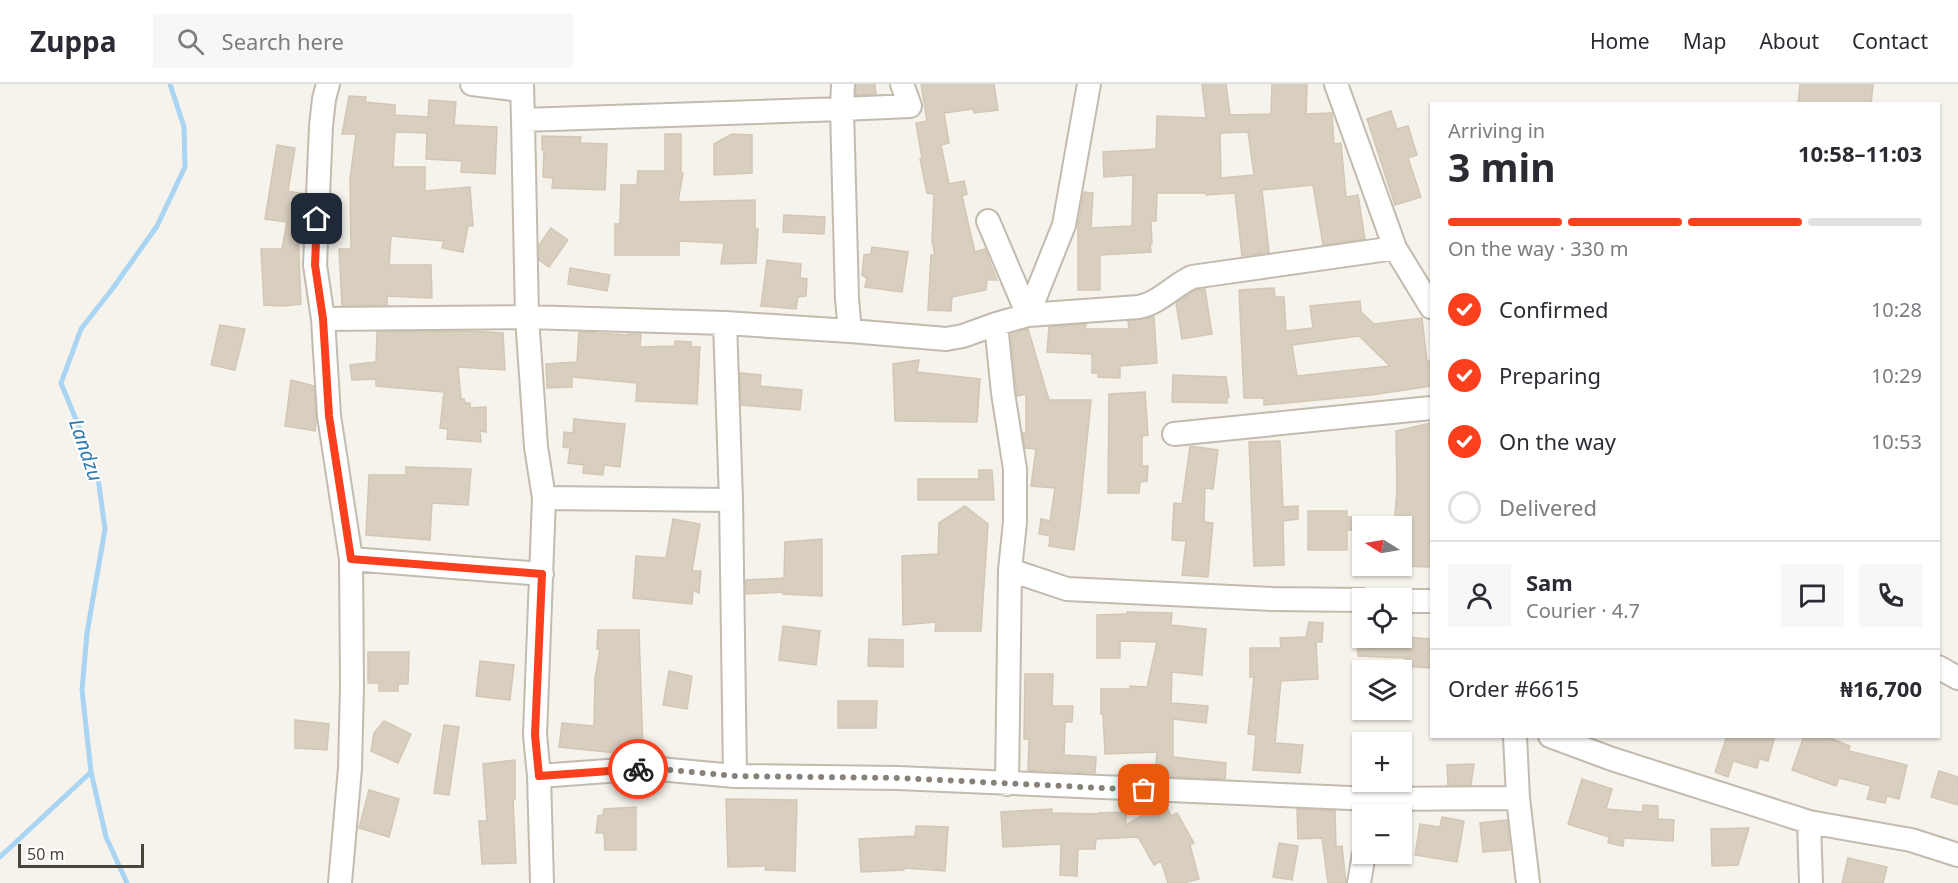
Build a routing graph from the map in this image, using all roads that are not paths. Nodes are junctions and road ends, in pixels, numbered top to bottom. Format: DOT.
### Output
graph roads {
  1 [pos="328,84"];
  2 [pos="472,84"];
  3 [pos="843,84"];
  4 [pos="902,84"];
  5 [pos="1089,84"];
  6 [pos="1336,84"];
  7 [pos="522,87"];
  8 [pos="842,109"];
  9 [pos="523,120"];
  10 [pos="988,221"];
  11 [pos="1395,248"];
  12 [pos="1430,305"];
  13 [pos="1028,315"];
  14 [pos="527,317"];
  15 [pos="323,319"];
  16 [pos="725,323"];
  17 [pos="996,324"];
  18 [pos="850,331"];
  19 [pos="1430,408"];
  20 [pos="1174,434"];
  21 [pos="544,498"];
  22 [pos="731,500"];
  23 [pos="351,559"];
  24 [pos="1010,570"];
  25 [pos="542,574"];
  26 [pos="1352,600"];
  27 [pos="1412,601"];
  28 [pos="1430,601"];
  29 [pos="1940,668"];
  30 [pos="1958,678"];
  31 [pos="1515,738"];
  32 [pos="1555,738"];
  33 [pos="539,776"];
  34 [pos="735,776"];
  35 [pos="1007,784"];
  36 [pos="1518,798"];
  37 [pos="1412,804"];
  38 [pos="1352,806"];
  39 [pos="1809,822"];
  40 [pos="1958,855"];
  41 [pos="1362,864"];
  42 [pos="340,883"];
  43 [pos="542,883"];
  44 [pos="1359,883"];
  45 [pos="1528,883"];
  46 [pos="1811,883"];
  1 -- 15 [label="street"];
  2 -- 7 [label="street"];
  3 -- 8 [label="street"];
  4 -- 8 [label="street"];
  5 -- 13 [label="street"];
  6 -- 11 [label="street"];
  7 -- 9 [label="street"];
  8 -- 9 [label="street"];
  8 -- 18 [label="street"];
  9 -- 14 [label="street"];
  10 -- 13 [label="street"];
  11 -- 12 [label="street"];
  11 -- 13 [label="street"];
  13 -- 17 [label="street"];
  14 -- 15 [label="street"];
  14 -- 16 [label="street"];
  14 -- 21 [label="street"];
  15 -- 23 [label="street"];
  16 -- 18 [label="street"];
  16 -- 22 [label="street"];
  17 -- 18 [label="street"];
  17 -- 24 [label="street"];
  19 -- 20 [label="street"];
  21 -- 22 [label="street"];
  21 -- 25 [label="street"];
  22 -- 34 [label="street"];
  23 -- 25 [label="street"];
  23 -- 42 [label="street"];
  24 -- 26 [label="street"];
  24 -- 35 [label="street"];
  25 -- 33 [label="street"];
  27 -- 28 [label="street"];
  29 -- 30 [label="street"];
  31 -- 36 [label="street"];
  32 -- 39 [label="street"];
  33 -- 34 [label="street"];
  33 -- 43 [label="street"];
  34 -- 35 [label="street"];
  35 -- 38 [label="street"];
  36 -- 37 [label="street"];
  36 -- 45 [label="street"];
  39 -- 40 [label="street"];
  39 -- 46 [label="street"];
  41 -- 44 [label="street"];
}
